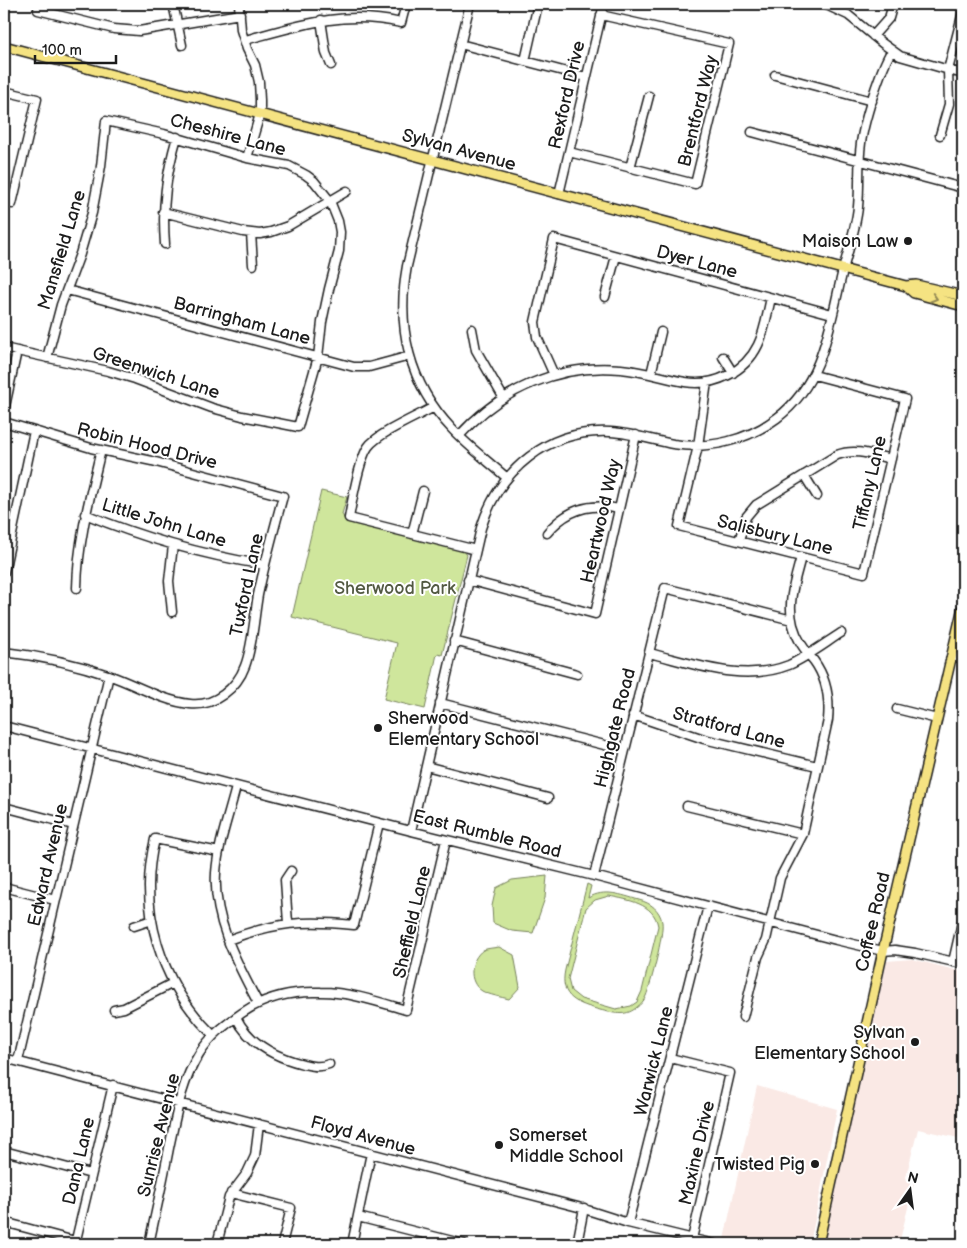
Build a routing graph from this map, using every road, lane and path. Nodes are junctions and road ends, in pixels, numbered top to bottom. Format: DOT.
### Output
graph roads {
  1 [pos="173,4"];
  2 [pos="239,4"];
  3 [pos="406,4"];
  4 [pos="470,4"];
  5 [pos="538,4"];
  6 [pos="604,4"];
  7 [pos="824,4"];
  8 [pos="893,4"];
  9 [pos="38,7"];
  10 [pos="963,12"];
  11 [pos="240,14"];
  12 [pos="601,15"];
  13 [pos="321,20"];
  14 [pos="176,24"];
  15 [pos="873,36"];
  16 [pos="245,40"];
  17 [pos="460,44"];
  18 [pos="182,45"];
  19 [pos="4,46"];
  20 [pos="892,50"];
  21 [pos="525,61"];
  22 [pos="331,65"];
  23 [pos="948,70"];
  24 [pos="963,74"];
  25 [pos="775,75"];
  26 [pos="586,77"];
  27 [pos="4,91"];
  28 [pos="649,96"];
  29 [pos="872,101"];
  30 [pos="260,114"];
  31 [pos="106,121"];
  32 [pos="752,132"];
  33 [pos="940,135"];
  34 [pos="177,137"];
  35 [pos="569,152"];
  36 [pos="247,158"];
  37 [pos="432,160"];
  38 [pos="859,160"];
  39 [pos="630,168"];
  40 [pos="963,188"];
  41 [pos="347,191"];
  42 [pos="559,194"];
  43 [pos="330,201"];
  44 [pos="8,203"];
  45 [pos="163,212"];
  46 [pos="251,233"];
  47 [pos="165,244"];
  48 [pos="616,256"];
  49 [pos="253,265"];
  50 [pos="843,269"];
  51 [pos="906,286"];
  52 [pos="67,290"];
  53 [pos="963,296"];
  54 [pos="605,297"];
  55 [pos="771,298"];
  56 [pos="963,306"];
  57 [pos="832,314"];
  58 [pos="472,328"];
  59 [pos="661,332"];
  60 [pos="4,348"];
  61 [pos="17,352"];
  62 [pos="410,356"];
  63 [pos="318,357"];
  64 [pos="723,357"];
  65 [pos="47,358"];
  66 [pos="733,373"];
  67 [pos="652,374"];
  68 [pos="554,375"];
  69 [pos="814,375"];
  70 [pos="707,382"];
  71 [pos="503,397"];
  72 [pos="434,407"];
  73 [pos="4,411"];
  74 [pos="4,422"];
  75 [pos="298,427"];
  76 [pos="34,431"];
  77 [pos="636,435"];
  78 [pos="459,436"];
  79 [pos="698,446"];
  80 [pos="101,450"];
  81 [pos="891,459"];
  82 [pos="804,475"];
  83 [pos="507,478"];
  84 [pos="423,491"];
  85 [pos="283,496"];
  86 [pos="816,496"];
  87 [pos="619,509"];
  88 [pos="85,514"];
  89 [pos="547,533"];
  90 [pos="412,534"];
  91 [pos="738,541"];
  92 [pos="172,545"];
  93 [pos="476,550"];
  94 [pos="801,557"];
  95 [pos="265,565"];
  96 [pos="4,572"];
  97 [pos="864,573"];
  98 [pos="468,580"];
  99 [pos="77,588"];
  100 [pos="963,607"];
  101 [pos="172,612"];
  102 [pos="792,620"];
  103 [pos="842,633"];
  104 [pos="454,641"];
  105 [pos="4,652"];
  106 [pos="649,654"];
  107 [pos="808,654"];
  108 [pos="952,656"];
  109 [pos="963,658"];
  110 [pos="577,674"];
  111 [pos="109,675"];
  112 [pos="440,703"];
  113 [pos="897,709"];
  114 [pos="633,715"];
  115 [pos="937,719"];
  116 [pos="4,726"];
  117 [pos="90,748"];
  118 [pos="624,750"];
  119 [pos="426,766"];
  120 [pos="817,766"];
  121 [pos="236,787"];
  122 [pos="548,798"];
  123 [pos="687,806"];
  124 [pos="4,807"];
  125 [pos="379,823"];
  126 [pos="73,825"];
  127 [pos="411,831"];
  128 [pos="803,834"];
  129 [pos="446,840"];
  130 [pos="219,852"];
  131 [pos="291,871"];
  132 [pos="594,876"];
  133 [pos="4,886"];
  134 [pos="55,900"];
  135 [pos="708,906"];
  136 [pos="963,918"];
  137 [pos="152,920"];
  138 [pos="288,923"];
  139 [pos="770,923"];
  140 [pos="134,926"];
  141 [pos="228,940"];
  142 [pos="883,951"];
  143 [pos="953,962"];
  144 [pos="963,964"];
  145 [pos="173,983"];
  146 [pos="258,1003"];
  147 [pos="114,1010"];
  148 [pos="406,1010"];
  149 [pos="236,1017"];
  150 [pos="743,1017"];
  151 [pos="213,1035"];
  152 [pos="4,1058"];
  153 [pos="670,1058"];
  154 [pos="18,1061"];
  155 [pos="330,1064"];
  156 [pos="113,1086"];
  157 [pos="179,1103"];
  158 [pos="259,1124"];
  159 [pos="4,1151"];
  160 [pos="371,1153"];
  161 [pos="91,1174"];
  162 [pos="232,1193"];
  163 [pos="584,1208"];
  164 [pos="358,1217"];
  165 [pos="4,1222"];
  166 [pos="628,1223"];
  167 [pos="692,1239"];
  168 [pos="75,1242"];
  169 [pos="149,1244"];
  170 [pos="217,1244"];
  171 [pos="282,1244"];
  172 [pos="352,1244"];
  173 [pos="464,1244"];
  174 [pos="577,1244"];
  175 [pos="714,1244"];
  176 [pos="818,1244"];
  1 -- 14 [label="street"];
  2 -- 11 [label="street"];
  3 -- 13 [label="street"];
  4 -- 17 [label="street"];
  5 -- 21 [label="street"];
  6 -- 12 [label="street, Rexford Drive"];
  7 -- 15 [label="street"];
  8 -- 15 [label="street"];
  9 -- 14 [label="street"];
  10 -- 23 [label="street"];
  11 -- 14 [label="street"];
  11 -- 16 [label="street"];
  12 -- 26 [label="street, Rexford Drive"];
  12 -- 39 [label="street, Brentford Way"];
  13 -- 16 [label="street"];
  13 -- 22 [label="street"];
  14 -- 18 [label="street"];
  15 -- 20 [label="street"];
  16 -- 30 [label="street"];
  17 -- 21 [label="street"];
  17 -- 37 [label="street"];
  19 -- 30 [label="main road, Sylvan Avenue"];
  20 -- 23 [label="street"];
  20 -- 29 [label="street"];
  21 -- 26 [label="street"];
  23 -- 24 [label="street"];
  23 -- 33 [label="street"];
  25 -- 29 [label="street"];
  26 -- 35 [label="street, Rexford Drive"];
  27 -- 44 [label="street"];
  28 -- 39 [label="street"];
  29 -- 38 [label="street"];
  30 -- 36 [label="street"];
  30 -- 37 [label="main road, Sylvan Avenue"];
  31 -- 34 [label="street, Cheshire Lane"];
  31 -- 52 [label="street, Mansfield Lane"];
  32 -- 38 [label="street"];
  34 -- 36 [label="street, Cheshire Lane"];
  34 -- 45 [label="street"];
  35 -- 39 [label="street"];
  35 -- 42 [label="street, Rexford Drive"];
  36 -- 43 [label="street, Cheshire Lane"];
  37 -- 42 [label="main road, Sylvan Avenue"];
  37 -- 62 [label="street"];
  38 -- 40 [label="street"];
  38 -- 50 [label="street"];
  41 -- 43 [label="street"];
  42 -- 50 [label="main road, Sylvan Avenue"];
  43 -- 46 [label="street"];
  43 -- 63 [label="street, Cheshire Lane"];
  45 -- 46 [label="street"];
  45 -- 47 [label="street"];
  46 -- 49 [label="street"];
  48 -- 54 [label="street"];
  48 -- 55 [label="street, Dyer Lane"];
  48 -- 68 [label="street, Dyer Lane"];
  50 -- 51 [label="main road, Sylvan Avenue"];
  50 -- 57 [label="street"];
  51 -- 53 [label="main road, Sylvan Avenue"];
  51 -- 56 [label="main road, Sylvan Avenue, one-way"];
  52 -- 63 [label="street, Barringham Lane"];
  52 -- 65 [label="street, Mansfield Lane"];
  55 -- 57 [label="street, Dyer Lane"];
  55 -- 66 [label="street"];
  57 -- 69 [label="street"];
  58 -- 71 [label="street"];
  59 -- 67 [label="street"];
  60 -- 61 [label="street, Greenwich Lane"];
  61 -- 65 [label="street, Greenwich Lane"];
  61 -- 73 [label="street"];
  62 -- 63 [label="street, Barringham Lane"];
  62 -- 72 [label="street"];
  63 -- 75 [label="street, Cheshire Lane"];
  64 -- 66 [label="street"];
  65 -- 75 [label="street, Greenwich Lane"];
  66 -- 70 [label="street"];
  67 -- 68 [label="street"];
  67 -- 70 [label="street"];
  68 -- 71 [label="street"];
  69 -- 79 [label="street"];
  69 -- 81 [label="street, Tiffany Lane"];
  70 -- 79 [label="street"];
  71 -- 78 [label="street"];
  72 -- 78 [label="street"];
  72 -- 90 [label="street"];
  74 -- 76 [label="street, Robin Hood Drive"];
  76 -- 80 [label="street, Robin Hood Drive"];
  76 -- 96 [label="street"];
  77 -- 79 [label="street"];
  77 -- 83 [label="street"];
  77 -- 87 [label="street, Heartwood Way"];
  78 -- 83 [label="street"];
  79 -- 91 [label="street, Salisbury Lane"];
  80 -- 85 [label="street, Robin Hood Drive"];
  80 -- 88 [label="street"];
  81 -- 82 [label="street"];
  81 -- 97 [label="street, Tiffany Lane"];
  82 -- 86 [label="street"];
  82 -- 91 [label="street"];
  83 -- 93 [label="street"];
  84 -- 90 [label="street"];
  85 -- 95 [label="street, Tuxford Lane"];
  87 -- 89 [label="street"];
  87 -- 98 [label="street, Heartwood Way"];
  88 -- 92 [label="street, Little John Lane"];
  88 -- 99 [label="street"];
  90 -- 93 [label="street"];
  91 -- 94 [label="street, Salisbury Lane"];
  92 -- 95 [label="street, Little John Lane"];
  92 -- 101 [label="street"];
  93 -- 98 [label="street"];
  94 -- 97 [label="street, Salisbury Lane"];
  94 -- 102 [label="street"];
  95 -- 111 [label="street, Tuxford Lane"];
  98 -- 104 [label="street"];
  100 -- 108 [label="main road, Coffee Road"];
  102 -- 106 [label="street, Highgate Road"];
  102 -- 107 [label="street"];
  103 -- 107 [label="street"];
  104 -- 110 [label="street"];
  104 -- 112 [label="street"];
  105 -- 111 [label="street"];
  106 -- 107 [label="street"];
  106 -- 114 [label="street, Highgate Road"];
  107 -- 120 [label="street"];
  108 -- 109 [label="street"];
  108 -- 115 [label="main road, Coffee Road"];
  111 -- 117 [label="street, Edward Avenue"];
  112 -- 118 [label="street"];
  112 -- 119 [label="street"];
  113 -- 115 [label="street"];
  114 -- 118 [label="street, Highgate Road"];
  114 -- 120 [label="street, Stratford Lane"];
  115 -- 142 [label="main road, Coffee Road"];
  116 -- 117 [label="street, East Rumble Road"];
  117 -- 121 [label="street, East Rumble Road"];
  117 -- 126 [label="street, Edward Avenue"];
  118 -- 132 [label="street, Highgate Road"];
  119 -- 122 [label="street"];
  119 -- 127 [label="street"];
  120 -- 128 [label="street"];
  121 -- 125 [label="street, East Rumble Road"];
  121 -- 130 [label="street"];
  123 -- 128 [label="street"];
  124 -- 126 [label="street"];
  125 -- 127 [label="street, East Rumble Road"];
  125 -- 138 [label="street"];
  126 -- 134 [label="street, Edward Avenue"];
  127 -- 129 [label="street, East Rumble Road"];
  128 -- 139 [label="street"];
  129 -- 132 [label="street, East Rumble Road"];
  129 -- 148 [label="street, Sheffield Lane"];
  130 -- 137 [label="street"];
  130 -- 141 [label="street"];
  131 -- 138 [label="street"];
  132 -- 135 [label="street, East Rumble Road"];
  133 -- 134 [label="street"];
  134 -- 154 [label="street, Edward Avenue"];
  135 -- 139 [label="street, East Rumble Road"];
  135 -- 153 [label="street, Warwick Lane"];
  136 -- 143 [label="street"];
  137 -- 140 [label="street"];
  137 -- 145 [label="street"];
  138 -- 141 [label="street"];
  139 -- 142 [label="street, East Rumble Road"];
  139 -- 150 [label="street"];
  141 -- 146 [label="street"];
  142 -- 143 [label="street, East Rumble Road"];
  142 -- 176 [label="main road, Coffee Road"];
  143 -- 144 [label="street, East Rumble Road"];
  145 -- 147 [label="street"];
  145 -- 151 [label="street"];
  146 -- 148 [label="street, Sunrise Avenue"];
  146 -- 149 [label="street, Sunrise Avenue"];
  149 -- 151 [label="street, Sunrise Avenue"];
  149 -- 155 [label="street"];
  151 -- 157 [label="street, Sunrise Avenue"];
  152 -- 154 [label="street, Floyd Avenue"];
  153 -- 166 [label="street, Warwick Lane"];
  153 -- 167 [label="street, Maxine Drive"];
  154 -- 156 [label="street, Floyd Avenue"];
  156 -- 157 [label="street, Floyd Avenue"];
  156 -- 161 [label="street, Dana Lane"];
  157 -- 158 [label="street, Floyd Avenue"];
  157 -- 169 [label="street, Sunrise Avenue"];
  158 -- 160 [label="street, Floyd Avenue"];
  158 -- 162 [label="street"];
  159 -- 161 [label="street"];
  160 -- 163 [label="street, Floyd Avenue"];
  160 -- 164 [label="street"];
  161 -- 168 [label="street, Dana Lane"];
  162 -- 170 [label="street"];
  162 -- 171 [label="street"];
  163 -- 166 [label="street, Floyd Avenue"];
  163 -- 174 [label="street"];
  164 -- 172 [label="street"];
  164 -- 173 [label="street"];
  165 -- 168 [label="street"];
  166 -- 167 [label="street, Floyd Avenue"];
  167 -- 175 [label="street, Floyd Avenue"];
}
